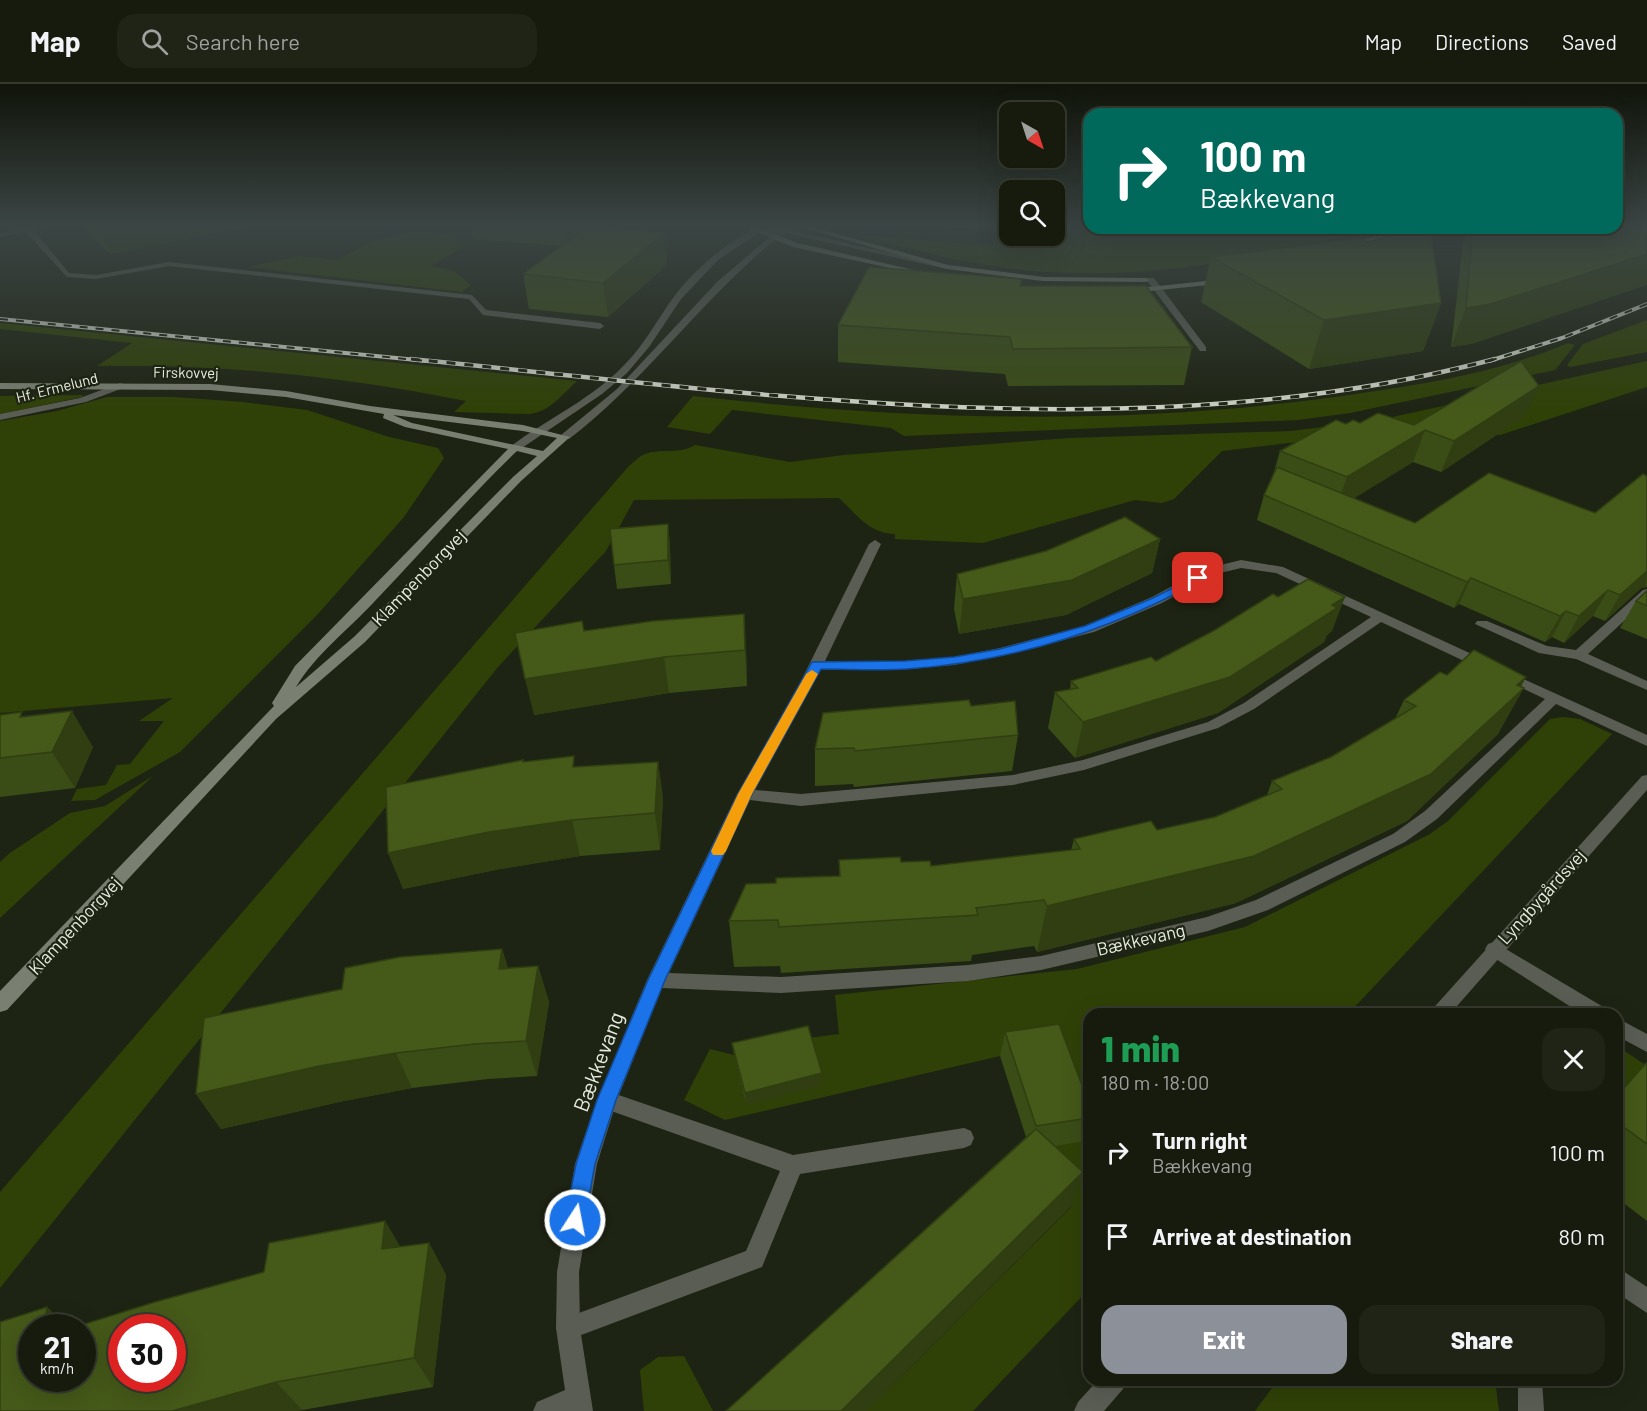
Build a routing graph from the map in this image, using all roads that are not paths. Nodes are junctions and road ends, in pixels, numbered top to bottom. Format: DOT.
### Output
graph roads {
  1 [pos="389,288"];
  2 [pos="687,288"];
  3 [pos="717,288"];
  4 [pos="1166,288"];
  5 [pos="1158,289"];
  6 [pos="1122,291"];
  7 [pos="600,326"];
  8 [pos="1203,349"];
  9 [pos="0,386"];
  10 [pos="120,386"];
  11 [pos="370,409"];
  12 [pos="0,417"];
  13 [pos="537,431"];
  14 [pos="565,438"];
  15 [pos="515,448"];
  16 [pos="544,454"];
  17 [pos="875,544"];
  18 [pos="1647,593"];
  19 [pos="1380,617"];
  20 [pos="1482,624"];
  21 [pos="1579,656"];
  22 [pos="817,665"];
  23 [pos="1647,686"];
  24 [pos="1554,698"];
  25 [pos="271,716"];
  26 [pos="1647,741"];
  27 [pos="1647,780"];
  28 [pos="745,794"];
  29 [pos="1494,949"];
  30 [pos="656,980"];
  31 [pos="0,1004"];
  32 [pos="1443,1008"];
  33 [pos="1588,1008"];
  34 [pos="1623,1030"];
  35 [pos="1647,1044"];
  36 [pos="607,1100"];
  37 [pos="964,1138"];
  38 [pos="793,1166"];
  39 [pos="1623,1283"];
  40 [pos="1647,1301"];
  41 [pos="568,1328"];
  42 [pos="1109,1386"];
  43 [pos="1530,1386"];
  44 [pos="578,1404"];
  45 [pos="546,1411"];
  46 [pos="1087,1411"];
  47 [pos="1531,1411"];
  1 -- 7 [label="street"];
  2 -- 13 [label="street"];
  3 -- 14 [label="street"];
  4 -- 5 [label="street"];
  5 -- 6 [label="street"];
  5 -- 8 [label="street"];
  9 -- 10 [label="street, Firskovvej"];
  10 -- 11 [label="street, Firskovvej"];
  10 -- 12 [label="street, Hf. Ermelund"];
  11 -- 13 [label="street, Firskovvej"];
  11 -- 15 [label="street, Firskovvej"];
  13 -- 14 [label="street, Firskovvej"];
  13 -- 15 [label="street"];
  14 -- 16 [label="street, Klampenborgvej"];
  15 -- 16 [label="street, Firskovvej"];
  15 -- 25 [label="street, Klampenborgvej"];
  16 -- 25 [label="street, Klampenborgvej"];
  17 -- 22 [label="street, Bækkevang"];
  18 -- 21 [label="street"];
  19 -- 22 [label="street"];
  19 -- 24 [label="street"];
  19 -- 28 [label="street"];
  20 -- 21 [label="street"];
  21 -- 23 [label="street"];
  22 -- 28 [label="street, Bækkevang"];
  24 -- 26 [label="street"];
  24 -- 30 [label="street, Bækkevang"];
  25 -- 31 [label="street, Klampenborgvej"];
  27 -- 29 [label="street, Lyngbygårdsvej"];
  28 -- 30 [label="street, Bækkevang"];
  29 -- 32 [label="street, Lyngbygårdsvej"];
  29 -- 33 [label="street"];
  30 -- 36 [label="street, Bækkevang"];
  34 -- 35 [label="street"];
  36 -- 38 [label="street"];
  36 -- 41 [label="street, Bækkevang"];
  37 -- 38 [label="street"];
  38 -- 41 [label="street"];
  39 -- 40 [label="street"];
  41 -- 44 [label="street, Bækkevang"];
  42 -- 46 [label="street"];
  43 -- 47 [label="street"];
  44 -- 45 [label="street"];
}
